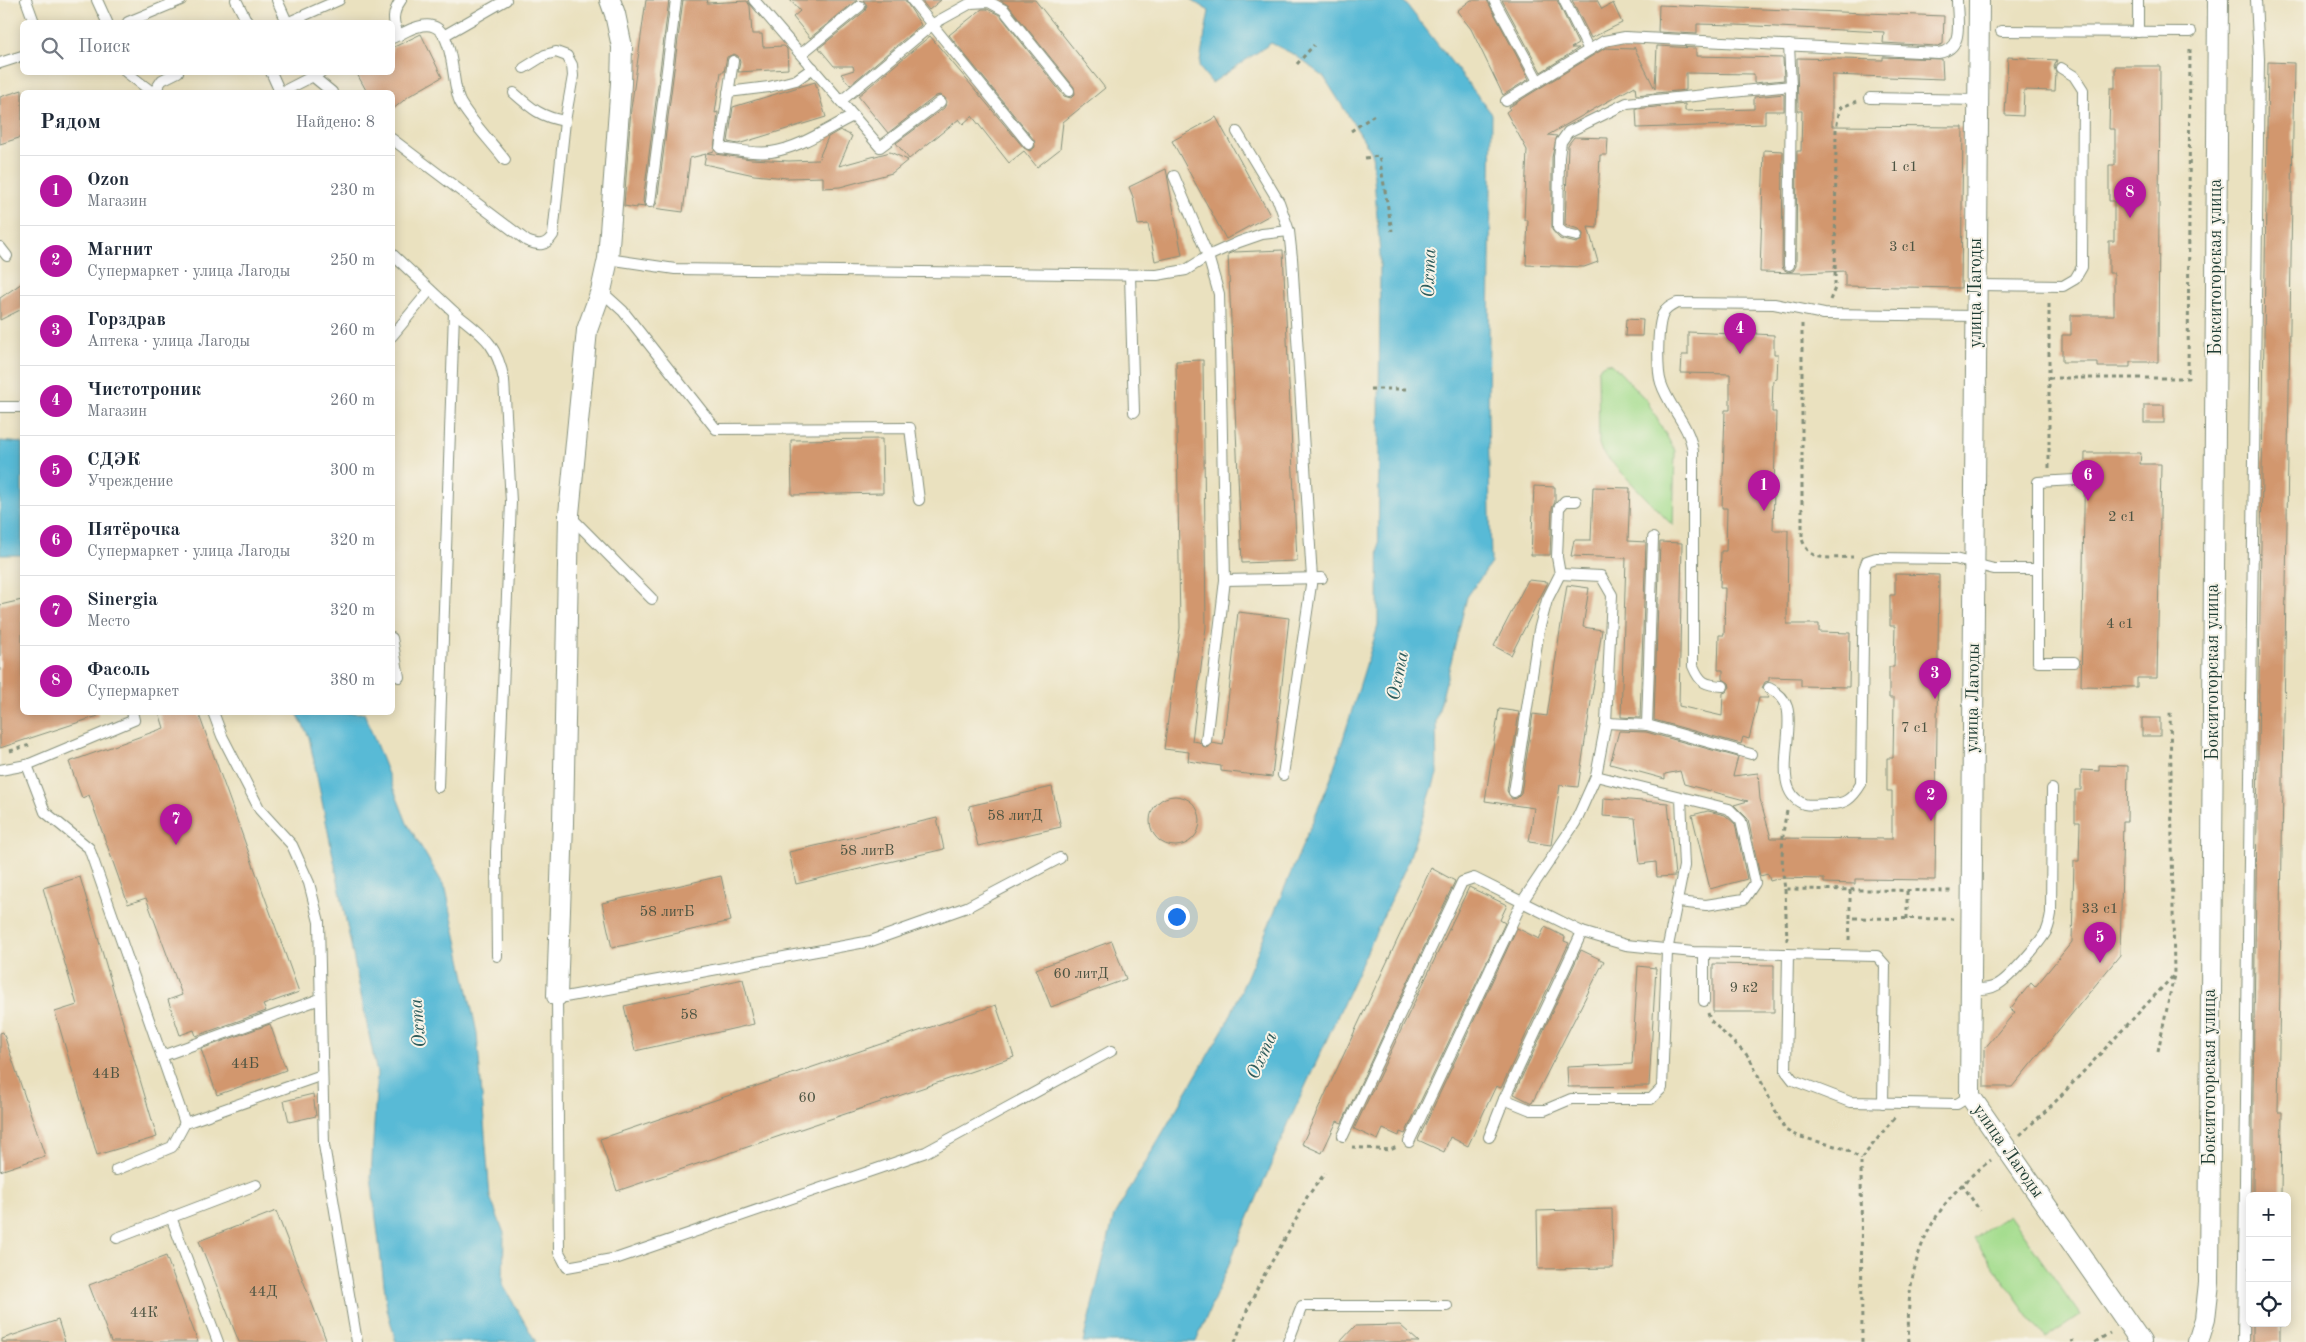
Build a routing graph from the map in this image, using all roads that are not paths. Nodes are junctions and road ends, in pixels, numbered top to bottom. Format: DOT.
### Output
graph roads {
  1 [pos="26,0"];
  2 [pos="97,0"];
  3 [pos="181,0"];
  4 [pos="236,0"];
  5 [pos="277,0"];
  6 [pos="339,0"];
  7 [pos="401,0"];
  8 [pos="506,0"];
  9 [pos="610,0"];
  10 [pos="676,0"];
  11 [pos="754,0"];
  12 [pos="912,0"];
  13 [pos="1494,0"];
  14 [pos="1564,0"];
  15 [pos="1957,0"];
  16 [pos="1979,0"];
  17 [pos="2138,0"];
  18 [pos="2218,0"];
  19 [pos="2256,0"];
  20 [pos="165,3"];
  21 [pos="860,6"];
  22 [pos="33,20"];
  23 [pos="106,20"];
  24 [pos="132,20"];
  25 [pos="246,20"];
  26 [pos="287,20"];
  27 [pos="293,20"];
  28 [pos="393,20"];
  29 [pos="933,24"];
  30 [pos="2001,31"];
  31 [pos="2138,32"];
  32 [pos="2190,32"];
  33 [pos="445,35"];
  34 [pos="396,37"];
  35 [pos="1789,45"];
  36 [pos="1589,50"];
  37 [pos="801,54"];
  38 [pos="20,57"];
  39 [pos="733,61"];
  40 [pos="0,63"];
  41 [pos="524,68"];
  42 [pos="813,68"];
  43 [pos="2061,68"];
  44 [pos="130,75"];
  45 [pos="172,75"];
  46 [pos="272,75"];
  47 [pos="312,75"];
  48 [pos="315,75"];
  49 [pos="1538,81"];
  50 [pos="1791,86"];
  51 [pos="150,90"];
  52 [pos="154,90"];
  53 [pos="280,90"];
  54 [pos="285,90"];
  55 [pos="330,90"];
  56 [pos="1069,91"];
  57 [pos="728,92"];
  58 [pos="514,93"];
  59 [pos="1870,98"];
  60 [pos="1978,100"];
  61 [pos="841,101"];
  62 [pos="940,102"];
  63 [pos="1506,102"];
  64 [pos="854,116"];
  65 [pos="565,121"];
  66 [pos="1237,132"];
  67 [pos="395,141"];
  68 [pos="1029,144"];
  69 [pos="505,160"];
  70 [pos="1174,176"];
  71 [pos="650,202"];
  72 [pos="1289,231"];
  73 [pos="1577,236"];
  74 [pos="0,247"];
  75 [pos="8,256"];
  76 [pos="1208,256"];
  77 [pos="395,257"];
  78 [pos="608,259"];
  79 [pos="1789,265"];
  80 [pos="1130,275"];
  81 [pos="1977,285"];
  82 [pos="430,290"];
  83 [pos="601,291"];
  84 [pos="454,312"];
  85 [pos="1976,316"];
  86 [pos="395,334"];
  87 [pos="0,407"];
  88 [pos="20,407"];
  89 [pos="1134,412"];
  90 [pos="2076,480"];
  91 [pos="919,500"];
  92 [pos="1576,501"];
  93 [pos="569,514"];
  94 [pos="1652,538"];
  95 [pos="1974,564"];
  96 [pos="2038,569"];
  97 [pos="1560,574"];
  98 [pos="1317,578"];
  99 [pos="1225,580"];
  100 [pos="652,599"];
  101 [pos="395,655"];
  102 [pos="2074,662"];
  103 [pos="399,677"];
  104 [pos="1723,686"];
  105 [pos="1769,688"];
  106 [pos="133,715"];
  107 [pos="214,715"];
  108 [pos="1606,723"];
  109 [pos="1647,725"];
  110 [pos="1206,741"];
  111 [pos="1751,754"];
  112 [pos="27,765"];
  113 [pos="0,770"];
  114 [pos="1283,776"];
  115 [pos="1596,776"];
  116 [pos="438,787"];
  117 [pos="2052,789"];
  118 [pos="1514,792"];
  119 [pos="1680,798"];
  120 [pos="1060,858"];
  121 [pos="1522,902"];
  122 [pos="1678,902"];
  123 [pos="1582,932"];
  124 [pos="1667,951"];
  125 [pos="1704,952"];
  126 [pos="1788,954"];
  127 [pos="497,956"];
  128 [pos="1970,989"];
  129 [pos="557,996"];
  130 [pos="320,1000"];
  131 [pos="1704,1001"];
  132 [pos="1111,1051"];
  133 [pos="162,1056"];
  134 [pos="322,1075"];
  135 [pos="1970,1096"];
  136 [pos="1504,1099"];
  137 [pos="1883,1103"];
  138 [pos="185,1123"];
  139 [pos="1343,1136"];
  140 [pos="1489,1137"];
  141 [pos="1409,1142"];
  142 [pos="116,1170"];
  143 [pos="256,1185"];
  144 [pos="171,1217"];
  145 [pos="117,1238"];
  146 [pos="1447,1306"];
  147 [pos="218,1342"];
  148 [pos="357,1342"];
  149 [pos="1288,1342"];
  150 [pos="2142,1342"];
  151 [pos="2198,1342"];
  152 [pos="2243,1342"];
  1 -- 22 [label="lane"];
  2 -- 23 [label="lane"];
  3 -- 20 [label="lane"];
  4 -- 25 [label="lane"];
  5 -- 26 [label="lane"];
  6 -- 27 [label="lane"];
  7 -- 28 [label="lane"];
  8 -- 33 [label="lane"];
  9 -- 78 [label="street"];
  10 -- 71 [label="lane"];
  11 -- 37 [label="lane"];
  12 -- 29 [label="lane"];
  13 -- 49 [label="lane"];
  14 -- 36 [label="lane"];
  15 -- 35 [label="lane"];
  16 -- 60 [label="street, улица Лагоды"];
  17 -- 31 [label="lane"];
  18 -- 151 [label="street, Бокситогорская улица"];
  19 -- 152 [label="lane"];
  20 -- 24 [label="lane"];
  21 -- 37 [label="lane"];
  29 -- 56 [label="lane"];
  29 -- 61 [label="lane"];
  29 -- 68 [label="lane"];
  30 -- 31 [label="lane"];
  31 -- 32 [label="lane"];
  33 -- 34 [label="lane"];
  33 -- 69 [label="lane"];
  35 -- 36 [label="lane"];
  35 -- 50 [label="lane"];
  36 -- 49 [label="lane"];
  37 -- 42 [label="lane"];
  38 -- 40 [label="lane"];
  39 -- 57 [label="lane"];
  41 -- 65 [label="lane"];
  42 -- 57 [label="lane"];
  42 -- 61 [label="lane"];
  43 -- 81 [label="lane"];
  44 -- 51 [label="lane"];
  45 -- 52 [label="lane"];
  46 -- 53 [label="lane"];
  47 -- 54 [label="lane"];
  48 -- 55 [label="lane"];
  49 -- 63 [label="lane"];
  50 -- 73 [label="lane"];
  50 -- 79 [label="lane"];
  57 -- 64 [label="lane"];
  58 -- 65 [label="lane"];
  59 -- 60 [label="lane"];
  60 -- 81 [label="street, улица Лагоды"];
  61 -- 64 [label="lane"];
  62 -- 64 [label="lane"];
  65 -- 67 [label="lane"];
  66 -- 72 [label="lane"];
  70 -- 76 [label="lane"];
  72 -- 76 [label="lane"];
  72 -- 98 [label="lane"];
  74 -- 75 [label="lane"];
  76 -- 80 [label="lane"];
  76 -- 99 [label="lane"];
  77 -- 82 [label="lane"];
  78 -- 80 [label="lane"];
  78 -- 83 [label="street"];
  80 -- 89 [label="lane"];
  81 -- 85 [label="street, улица Лагоды"];
  82 -- 84 [label="lane"];
  82 -- 86 [label="lane"];
  83 -- 91 [label="lane"];
  83 -- 93 [label="street"];
  84 -- 116 [label="lane"];
  84 -- 127 [label="lane"];
  85 -- 95 [label="street, улица Лагоды"];
  85 -- 104 [label="lane"];
  87 -- 88 [label="lane"];
  90 -- 96 [label="lane"];
  92 -- 97 [label="lane"];
  93 -- 100 [label="lane"];
  93 -- 129 [label="street"];
  94 -- 109 [label="lane"];
  95 -- 96 [label="lane"];
  95 -- 105 [label="lane"];
  95 -- 128 [label="street, улица Лагоды"];
  96 -- 102 [label="lane"];
  97 -- 108 [label="lane"];
  97 -- 118 [label="lane"];
  98 -- 99 [label="lane"];
  98 -- 114 [label="lane"];
  99 -- 110 [label="lane"];
  101 -- 103 [label="lane"];
  106 -- 112 [label="lane"];
  107 -- 130 [label="lane"];
  108 -- 109 [label="lane"];
  108 -- 115 [label="lane"];
  109 -- 111 [label="lane"];
  112 -- 113 [label="lane"];
  112 -- 133 [label="lane"];
  115 -- 119 [label="lane"];
  115 -- 121 [label="lane"];
  117 -- 128 [label="lane"];
  119 -- 122 [label="lane"];
  119 -- 122 [label="lane"];
  120 -- 129 [label="lane"];
  121 -- 123 [label="lane"];
  121 -- 139 [label="lane"];
  121 -- 141 [label="lane"];
  122 -- 124 [label="lane"];
  123 -- 124 [label="lane"];
  123 -- 136 [label="lane"];
  124 -- 125 [label="lane"];
  124 -- 136 [label="lane"];
  125 -- 126 [label="lane"];
  125 -- 131 [label="lane"];
  126 -- 137 [label="lane"];
  126 -- 137 [label="lane"];
  128 -- 135 [label="street, улица Лагоды"];
  129 -- 132 [label="lane"];
  130 -- 133 [label="lane"];
  130 -- 134 [label="lane"];
  133 -- 138 [label="lane"];
  134 -- 138 [label="lane"];
  134 -- 148 [label="lane"];
  135 -- 137 [label="lane"];
  135 -- 150 [label="street, улица Лагоды"];
  136 -- 140 [label="lane"];
  138 -- 142 [label="lane"];
  143 -- 144 [label="lane"];
  144 -- 145 [label="lane"];
  144 -- 147 [label="lane"];
  146 -- 149 [label="lane"];
}
